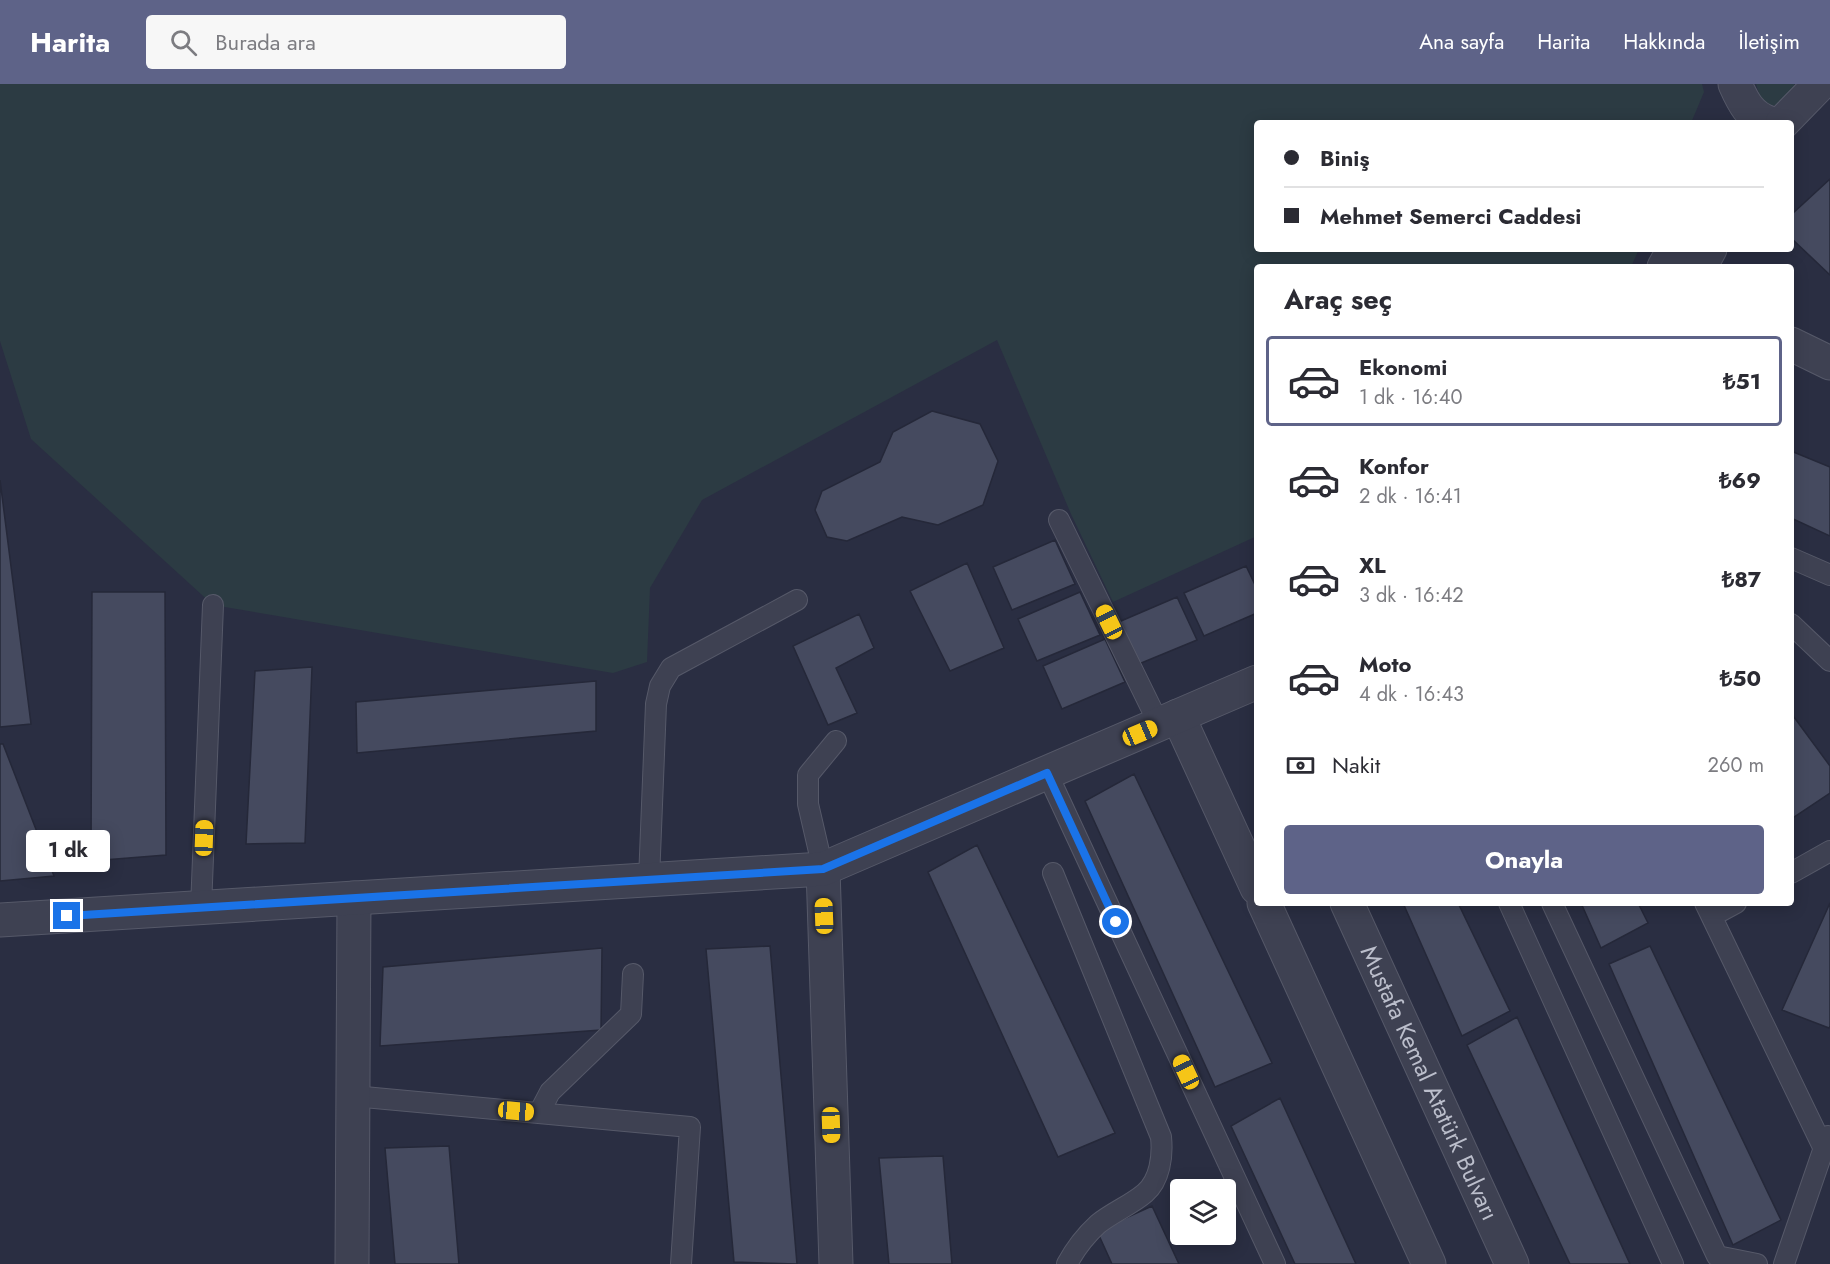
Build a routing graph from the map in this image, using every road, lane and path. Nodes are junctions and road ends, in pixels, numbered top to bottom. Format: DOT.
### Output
graph roads {
  1 [pos="1820,84"];
  2 [pos="1737,96"];
  3 [pos="1763,120"];
  4 [pos="1785,120"];
  5 [pos="1794,345"];
  6 [pos="1830,363"];
  7 [pos="1059,520"];
  8 [pos="1794,559"];
  9 [pos="1830,575"];
  10 [pos="797,600"];
  11 [pos="213,605"];
  12 [pos="1794,627"];
  13 [pos="1830,661"];
  14 [pos="1254,692"];
  15 [pos="1169,720"];
  16 [pos="836,741"];
  17 [pos="1047,773"];
  18 [pos="1830,851"];
  19 [pos="823,869"];
  20 [pos="1794,871"];
  21 [pos="1053,873"];
  22 [pos="649,880"];
  23 [pos="1254,882"];
  24 [pos="354,898"];
  25 [pos="1265,906"];
  26 [pos="1348,906"];
  27 [pos="1510,906"];
  28 [pos="1553,906"];
  29 [pos="1724,906"];
  30 [pos="201,908"];
  31 [pos="1709,910"];
  32 [pos="0,920"];
  33 [pos="633,974"];
  34 [pos="353,1096"];
  35 [pos="540,1113"];
  36 [pos="1826,1139"];
  37 [pos="352,1264"];
  38 [pos="681,1264"];
  39 [pos="836,1264"];
  40 [pos="1067,1264"];
  41 [pos="1275,1264"];
  42 [pos="1429,1264"];
  43 [pos="1512,1264"];
  44 [pos="1673,1264"];
  45 [pos="1757,1264"];
  46 [pos="1784,1264"];
  1 -- 4 [label="street"];
  2 -- 3 [label="street"];
  5 -- 6 [label="street"];
  7 -- 15 [label="lane"];
  8 -- 9 [label="lane"];
  10 -- 22 [label="lane"];
  11 -- 30 [label="lane"];
  12 -- 13 [label="lane"];
  14 -- 15 [label="street"];
  15 -- 17 [label="street"];
  15 -- 23 [label="street"];
  16 -- 19 [label="lane"];
  17 -- 19 [label="street"];
  17 -- 41 [label="lane"];
  18 -- 20 [label="lane"];
  19 -- 22 [label="street"];
  19 -- 39 [label="street"];
  21 -- 40 [label="lane"];
  22 -- 24 [label="street"];
  24 -- 30 [label="street"];
  24 -- 34 [label="street"];
  25 -- 42 [label="street"];
  26 -- 43 [label="street, Mustafa Kemal Atatürk Bulvarı"];
  27 -- 44 [label="lane"];
  28 -- 45 [label="lane"];
  29 -- 31 [label="lane"];
  30 -- 32 [label="street"];
  31 -- 36 [label="lane"];
  33 -- 35 [label="lane"];
  34 -- 35 [label="lane"];
  34 -- 37 [label="street"];
  35 -- 38 [label="lane"];
  36 -- 46 [label="lane"];
}
